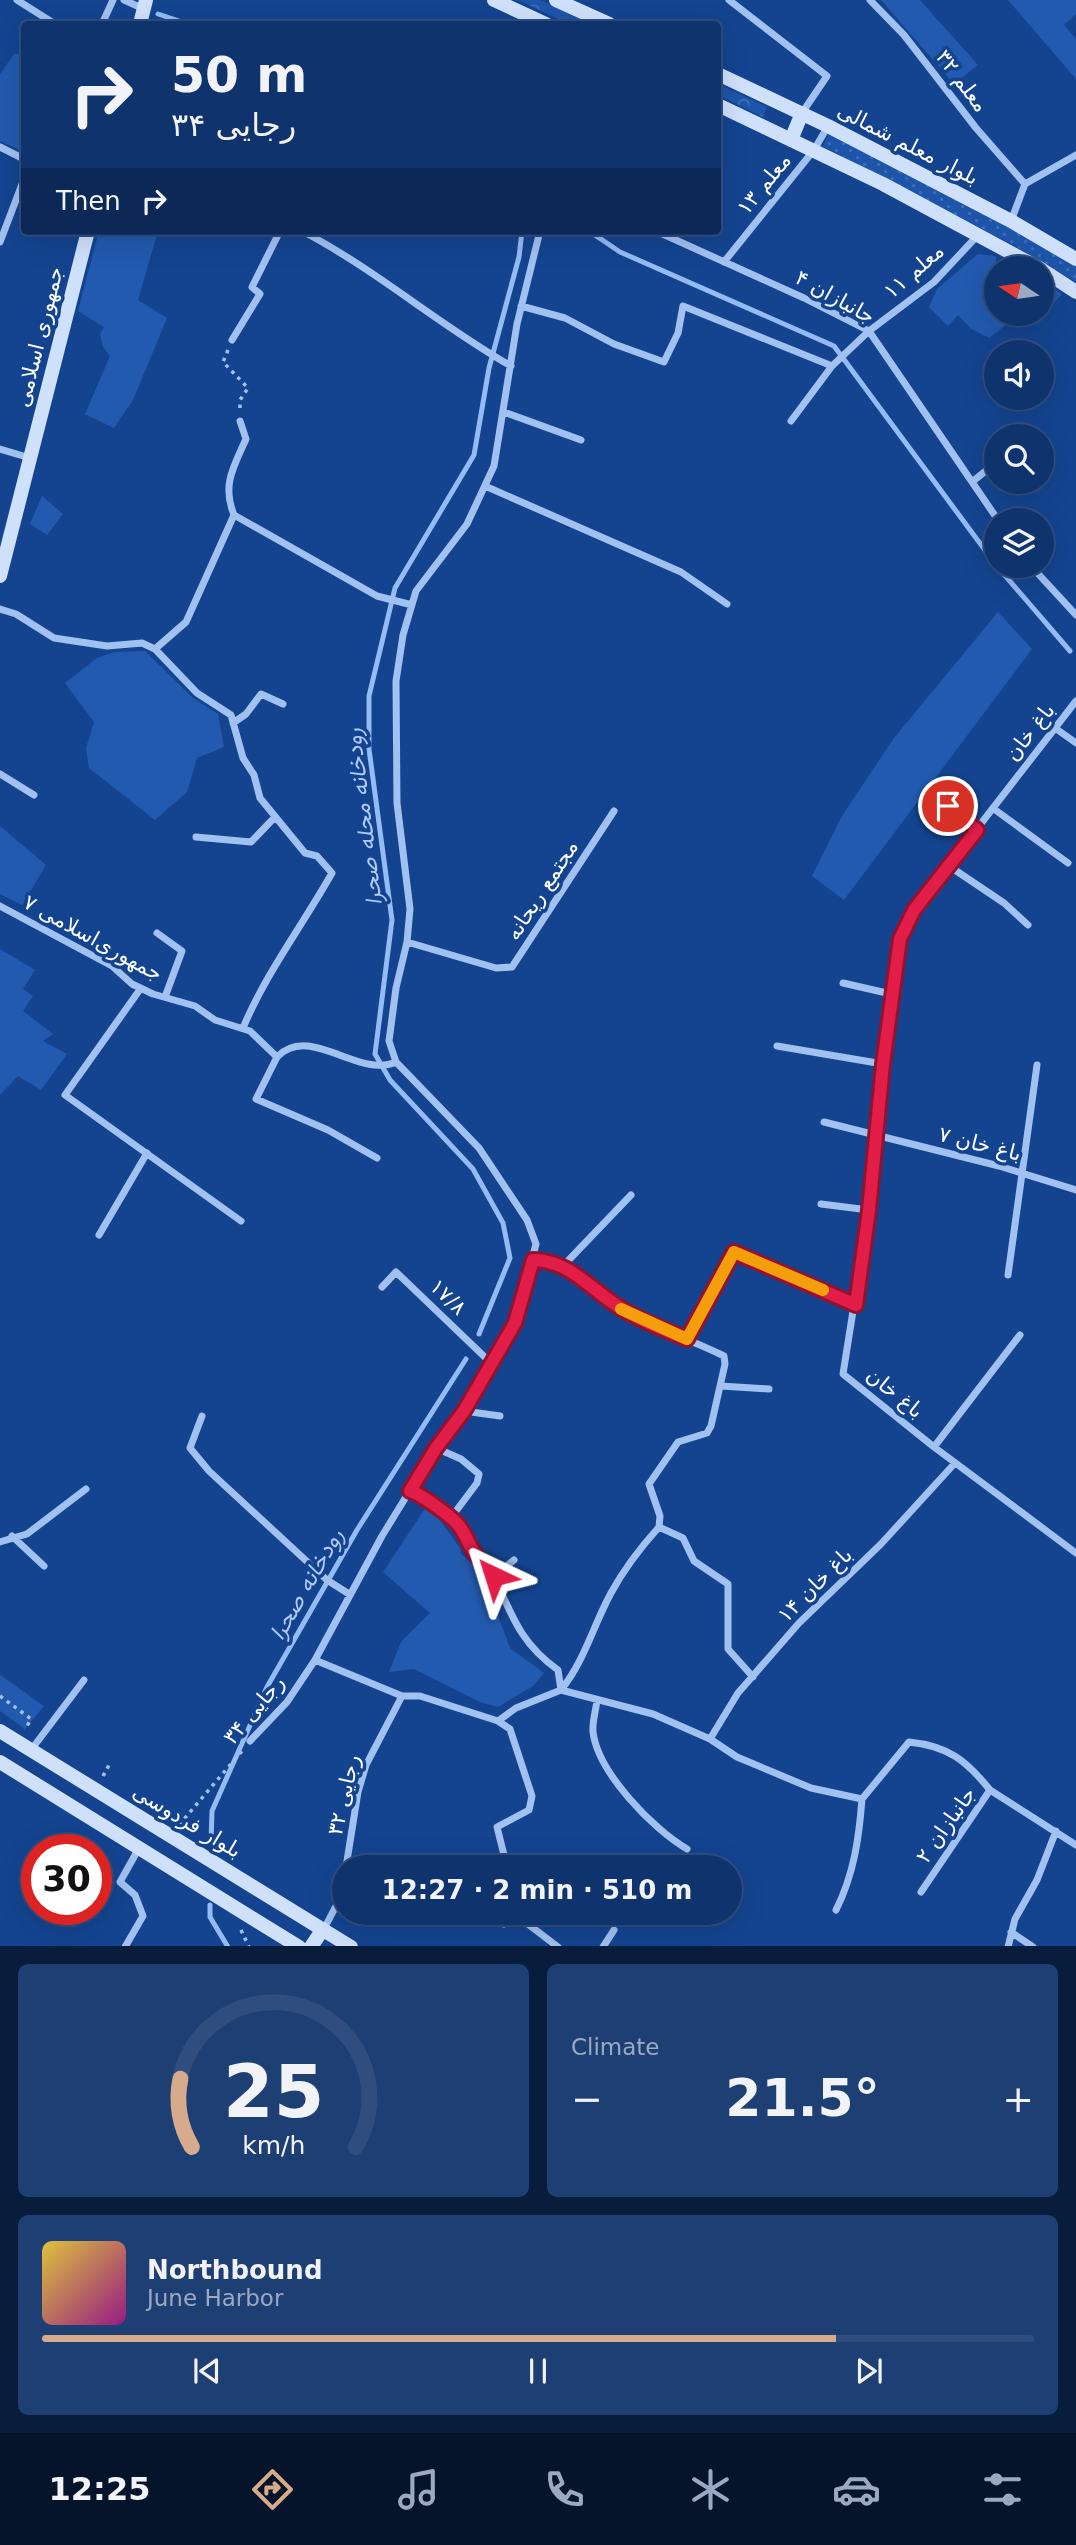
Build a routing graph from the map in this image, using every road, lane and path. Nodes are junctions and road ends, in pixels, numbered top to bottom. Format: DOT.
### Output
graph roads {
  1 [pos="17,0"];
  2 [pos="113,0"];
  3 [pos="124,0"];
  4 [pos="494,0"];
  5 [pos="556,0"];
  6 [pos="729,0"];
  7 [pos="870,0"];
  8 [pos="145,5"];
  9 [pos="50,21"];
  10 [pos="103,21"];
  11 [pos="540,21"];
  12 [pos="603,21"];
  13 [pos="721,75"];
  14 [pos="721,106"];
  15 [pos="802,113"];
  16 [pos="828,125"];
  17 [pos="791,140"];
  18 [pos="0,147"];
  19 [pos="814,150"];
  20 [pos="1076,155"];
  21 [pos="21,158"];
  22 [pos="1025,184"];
  23 [pos="21,187"];
  24 [pos="1011,221"];
  25 [pos="979,233"];
  26 [pos="87,235"];
  27 [pos="278,235"];
  28 [pos="310,235"];
  29 [pos="539,235"];
  30 [pos="665,235"];
  31 [pos="0,242"];
  32 [pos="1019,256"];
  33 [pos="1076,258"];
  34 [pos="724,262"];
  35 [pos="1054,277"];
  36 [pos="1076,292"];
  37 [pos="522,306"];
  38 [pos="869,331"];
  39 [pos="232,340"];
  40 [pos="510,365"];
  41 [pos="833,365"];
  42 [pos="504,412"];
  43 [pos="240,421"];
  44 [pos="792,421"];
  45 [pos="581,440"];
  46 [pos="0,449"];
  47 [pos="30,458"];
  48 [pos="984,472"];
  49 [pos="972,482"];
  50 [pos="485,486"];
  51 [pos="990,508"];
  52 [pos="234,516"];
  53 [pos="0,576"];
  54 [pos="1043,578"];
  55 [pos="727,604"];
  56 [pos="411,605"];
  57 [pos="0,609"];
  58 [pos="1075,611"];
  59 [pos="155,649"];
  60 [pos="1076,701"];
  61 [pos="283,704"];
  62 [pos="233,723"];
  63 [pos="1055,728"];
  64 [pos="1076,743"];
  65 [pos="0,774"];
  66 [pos="933,794"];
  67 [pos="34,795"];
  68 [pos="994,809"];
  69 [pos="614,811"];
  70 [pos="275,817"];
  71 [pos="977,830"];
  72 [pos="196,837"];
  73 [pos="1068,863"];
  74 [pos="949,866"];
  75 [pos="0,906"];
  76 [pos="1028,925"];
  77 [pos="157,933"];
  78 [pos="407,943"];
  79 [pos="843,983"];
  80 [pos="141,988"];
  81 [pos="891,994"];
  82 [pos="165,997"];
  83 [pos="243,1028"];
  84 [pos="777,1046"];
  85 [pos="277,1057"];
  86 [pos="396,1062"];
  87 [pos="883,1064"];
  88 [pos="1037,1065"];
  89 [pos="824,1122"];
  90 [pos="876,1136"];
  91 [pos="146,1153"];
  92 [pos="377,1158"];
  93 [pos="1021,1172"];
  94 [pos="1076,1190"];
  95 [pos="631,1195"];
  96 [pos="821,1204"];
  97 [pos="869,1210"];
  98 [pos="241,1221"];
  99 [pos="99,1235"];
  100 [pos="533,1260"];
  101 [pos="563,1266"];
  102 [pos="1007,1275"];
  103 [pos="382,1287"];
  104 [pos="856,1305"];
  105 [pos="1020,1335"];
  106 [pos="687,1339"];
  107 [pos="490,1362"];
  108 [pos="721,1386"];
  109 [pos="769,1389"];
  110 [pos="464,1411"];
  111 [pos="202,1416"];
  112 [pos="500,1416"];
  113 [pos="934,1447"];
  114 [pos="436,1448"];
  115 [pos="955,1463"];
  116 [pos="86,1489"];
  117 [pos="410,1491"];
  118 [pos="450,1519"];
  119 [pos="659,1527"];
  120 [pos="12,1536"];
  121 [pos="0,1542"];
  122 [pos="1076,1553"];
  123 [pos="514,1560"];
  124 [pos="44,1566"];
  125 [pos="494,1576"];
  126 [pos="348,1593"];
  127 [pos="315,1660"];
  128 [pos="753,1677"];
  129 [pos="84,1680"];
  130 [pos="561,1689"];
  131 [pos="0,1696"];
  132 [pos="402,1696"];
  133 [pos="597,1700"];
  134 [pos="498,1721"];
  135 [pos="0,1731"];
  136 [pos="710,1739"];
  137 [pos="250,1741"];
  138 [pos="25,1746"];
  139 [pos="0,1762"];
  140 [pos="990,1790"];
  141 [pos="862,1799"];
  142 [pos="192,1809"];
  143 [pos="1056,1831"];
  144 [pos="1076,1845"];
  145 [pos="139,1848"];
  146 [pos="687,1849"];
  147 [pos="348,1855"];
  148 [pos="505,1855"];
  149 [pos="921,1892"];
  150 [pos="836,1910"];
  151 [pos="332,1913"];
  152 [pos="533,1925"];
  153 [pos="323,1929"];
  154 [pos="614,1930"];
  155 [pos="1011,1932"];
  156 [pos="126,1946"];
  157 [pos="297,1946"];
  158 [pos="312,1946"];
  159 [pos="349,1946"];
  160 [pos="557,1946"];
  161 [pos="604,1946"];
  162 [pos="1008,1946"];
  163 [pos="1032,1946"];
  1 -- 9 [label="street"];
  2 -- 10 [label="street"];
  3 -- 8 [label="street"];
  4 -- 11 [label="main road"];
  5 -- 12 [label="main road"];
  6 -- 15 [label="street"];
  7 -- 22 [label="street, معلم ۳۲"];
  13 -- 15 [label="main road, بلوار معلم شمالی"];
  14 -- 17 [label="main road"];
  15 -- 16 [label="main road, بلوار معلم شمالی"];
  15 -- 17 [label="main road"];
  16 -- 19 [label="street, معلم ۱۳"];
  16 -- 24 [label="main road, بلوار معلم شمالی"];
  17 -- 19 [label="main road"];
  18 -- 21 [label="street"];
  19 -- 25 [label="main road"];
  19 -- 34 [label="street, معلم ۱۳"];
  20 -- 22 [label="street"];
  22 -- 24 [label="street"];
  23 -- 31 [label="street"];
  24 -- 33 [label="main road, بلوار معلم شمالی"];
  25 -- 32 [label="main road"];
  25 -- 38 [label="street, معلم ۱۱"];
  26 -- 47 [label="main road, جمهوری اسلامی"];
  27 -- 39 [label="street"];
  28 -- 40 [label="street"];
  29 -- 37 [label="street"];
  30 -- 34 [label="street, جانبازان ۴"];
  34 -- 38 [label="street, جانبازان ۴"];
  35 -- 36 [label="main road"];
  37 -- 40 [label="street"];
  37 -- 41 [label="street"];
  38 -- 41 [label="street, معلم ۱۱"];
  38 -- 49 [label="street, جانبازان ۴"];
  39 -- 43 [label="path"];
  40 -- 42 [label="street"];
  41 -- 44 [label="street, معلم ۱۱"];
  42 -- 45 [label="street"];
  42 -- 50 [label="street"];
  43 -- 52 [label="street"];
  46 -- 47 [label="street"];
  47 -- 53 [label="main road, جمهوری اسلامی"];
  48 -- 49 [label="street"];
  49 -- 51 [label="street, جانبازان ۴"];
  50 -- 55 [label="street"];
  50 -- 56 [label="street"];
  52 -- 56 [label="street"];
  52 -- 59 [label="street"];
  54 -- 58 [label="street"];
  56 -- 78 [label="street"];
  57 -- 59 [label="street"];
  59 -- 62 [label="street"];
  60 -- 63 [label="street, باغ خان"];
  61 -- 62 [label="street"];
  62 -- 70 [label="street"];
  63 -- 64 [label="street"];
  63 -- 68 [label="street, باغ خان"];
  65 -- 67 [label="street"];
  66 -- 71 [label="street"];
  68 -- 71 [label="street, باغ خان"];
  68 -- 73 [label="street"];
  69 -- 78 [label="street, مجتمع ریحانه"];
  70 -- 72 [label="street"];
  70 -- 83 [label="street"];
  71 -- 74 [label="street, باغ خان"];
  74 -- 76 [label="street"];
  74 -- 81 [label="street, باغ خان"];
  75 -- 80 [label="street, جمهوری‌اسلامی ۷"];
  77 -- 82 [label="street"];
  78 -- 86 [label="street"];
  79 -- 81 [label="street"];
  80 -- 82 [label="street, جمهوری‌اسلامی ۷"];
  80 -- 91 [label="street"];
  81 -- 87 [label="street, باغ خان"];
  82 -- 83 [label="street, جمهوری‌اسلامی ۷"];
  83 -- 85 [label="street, جمهوری‌اسلامی ۷"];
  84 -- 87 [label="street"];
  85 -- 86 [label="street"];
  85 -- 92 [label="street"];
  86 -- 100 [label="street"];
  87 -- 90 [label="street, باغ خان"];
  88 -- 93 [label="street"];
  89 -- 90 [label="street, باغ خان ۷"];
  90 -- 93 [label="street, باغ خان ۷"];
  90 -- 97 [label="street, باغ خان"];
  91 -- 98 [label="street"];
  91 -- 99 [label="street"];
  93 -- 94 [label="street, باغ خان ۷"];
  93 -- 102 [label="street"];
  95 -- 101 [label="street"];
  96 -- 97 [label="street"];
  97 -- 104 [label="street, باغ خان"];
  100 -- 101 [label="street"];
  100 -- 107 [label="street, رجایی ۳۴"];
  101 -- 106 [label="street"];
  103 -- 107 [label="street, ۱۷/۸"];
  104 -- 106 [label="street"];
  104 -- 113 [label="street, باغ خان"];
  105 -- 113 [label="street"];
  106 -- 108 [label="street"];
  107 -- 110 [label="street, رجایی ۳۴"];
  108 -- 109 [label="street"];
  108 -- 119 [label="street"];
  110 -- 112 [label="street"];
  110 -- 114 [label="street, رجایی ۳۴"];
  111 -- 126 [label="street"];
  113 -- 115 [label="street, باغ خان"];
  114 -- 117 [label="street, رجایی ۳۴"];
  114 -- 118 [label="street"];
  115 -- 122 [label="street, باغ خان"];
  115 -- 128 [label="street, باغ خان ۱۴"];
  116 -- 120 [label="street"];
  117 -- 118 [label="street"];
  117 -- 126 [label="street, رجایی ۳۴"];
  118 -- 125 [label="street"];
  119 -- 128 [label="street"];
  119 -- 130 [label="street"];
  120 -- 121 [label="street"];
  120 -- 124 [label="street"];
  123 -- 125 [label="street"];
  125 -- 130 [label="street"];
  126 -- 127 [label="street, رجایی ۳۴"];
  127 -- 132 [label="street"];
  127 -- 137 [label="street, رجایی ۳۴"];
  128 -- 136 [label="street, باغ خان ۱۴"];
  129 -- 138 [label="street"];
  130 -- 133 [label="street"];
  130 -- 134 [label="street"];
  131 -- 138 [label="path"];
  132 -- 134 [label="street"];
  132 -- 147 [label="street, رجایی ۳۲"];
  133 -- 136 [label="street"];
  133 -- 146 [label="street"];
  134 -- 148 [label="street"];
  135 -- 138 [label="main road, بلوار فردوسی"];
  136 -- 141 [label="street"];
  137 -- 142 [label="path, رجایی ۳۴"];
  138 -- 153 [label="main road, بلوار فردوسی"];
  139 -- 145 [label="main road"];
  140 -- 141 [label="street"];
  140 -- 143 [label="street, جانبازان ۲"];
  140 -- 149 [label="street, جانبازان ۲"];
  141 -- 150 [label="street"];
  143 -- 144 [label="street, جانبازان ۲"];
  143 -- 155 [label="street"];
  145 -- 156 [label="street"];
  145 -- 157 [label="main road"];
  151 -- 153 [label="street, رجایی ۳۲"];
  152 -- 160 [label="street"];
  153 -- 158 [label="main road"];
  153 -- 159 [label="main road, بلوار فردوسی"];
  154 -- 161 [label="street"];
  155 -- 162 [label="street"];
  155 -- 163 [label="street"];
}
